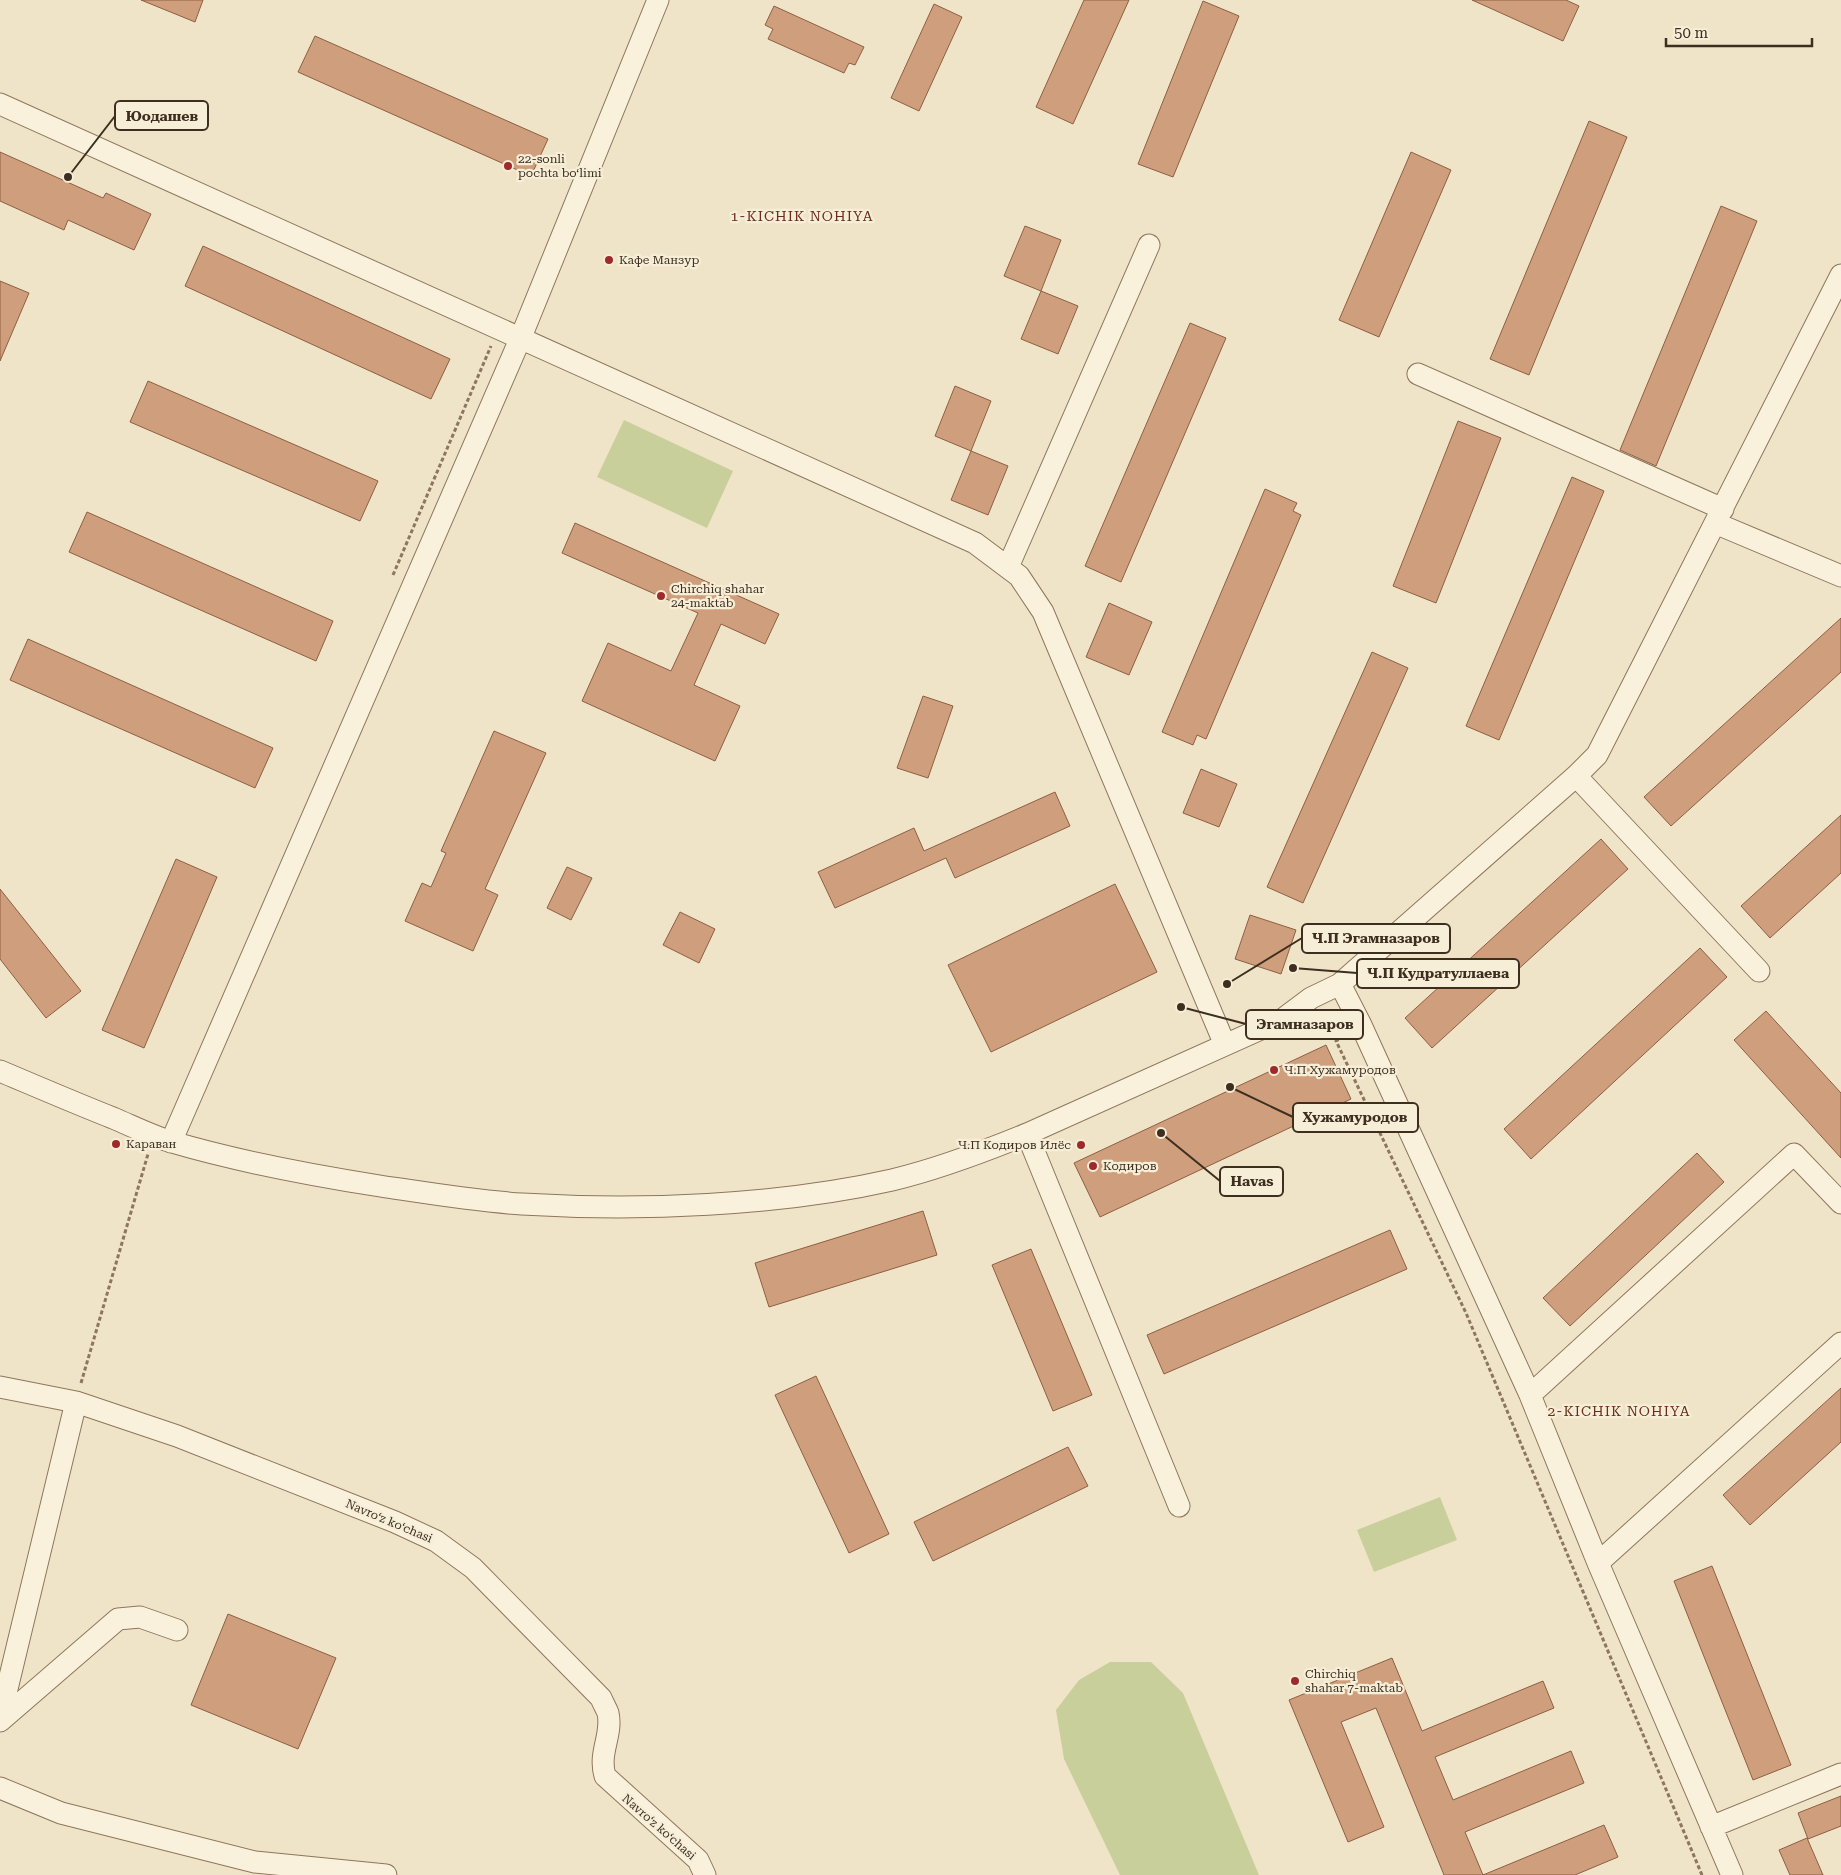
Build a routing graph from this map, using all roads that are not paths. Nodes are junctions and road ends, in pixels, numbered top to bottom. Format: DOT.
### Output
graph roads {
  1 [pos="658,0"];
  2 [pos="0,104"];
  3 [pos="1149,245"];
  4 [pos="1841,275"];
  5 [pos="521,337"];
  6 [pos="1418,374"];
  7 [pos="1719,516"];
  8 [pos="1008,567"];
  9 [pos="1841,576"];
  10 [pos="1576,776"];
  11 [pos="1759,971"];
  12 [pos="1340,984"];
  13 [pos="1225,1045"];
  14 [pos="0,1071"];
  15 [pos="1027,1134"];
  16 [pos="171,1142"];
  17 [pos="1841,1203"];
  18 [pos="1841,1344"];
  19 [pos="0,1387"];
  20 [pos="1530,1396"];
  21 [pos="76,1402"];
  22 [pos="1179,1506"];
  23 [pos="1598,1563"];
  24 [pos="177,1630"];
  25 [pos="0,1719"];
  26 [pos="1841,1774"];
  27 [pos="0,1788"];
  28 [pos="1711,1827"];
  29 [pos="386,1875"];
  30 [pos="705,1875"];
  31 [pos="1732,1875"];
  1 -- 5 [label="street"];
  2 -- 5 [label="street"];
  3 -- 8 [label="street"];
  4 -- 7 [label="street"];
  5 -- 8 [label="street"];
  5 -- 16 [label="street"];
  6 -- 7 [label="street"];
  7 -- 9 [label="street"];
  7 -- 10 [label="street"];
  8 -- 13 [label="street"];
  10 -- 11 [label="street"];
  10 -- 12 [label="street"];
  12 -- 13 [label="street"];
  12 -- 20 [label="street"];
  13 -- 15 [label="street"];
  14 -- 16 [label="street"];
  15 -- 16 [label="street"];
  15 -- 22 [label="street"];
  17 -- 20 [label="street"];
  18 -- 23 [label="street"];
  19 -- 21 [label="street, Navro‘z ko‘chasi"];
  20 -- 23 [label="street"];
  21 -- 25 [label="street"];
  21 -- 30 [label="street, Navro‘z ko‘chasi"];
  23 -- 28 [label="street"];
  24 -- 25 [label="street"];
  26 -- 28 [label="street"];
  27 -- 29 [label="street"];
  28 -- 31 [label="street"];
}
